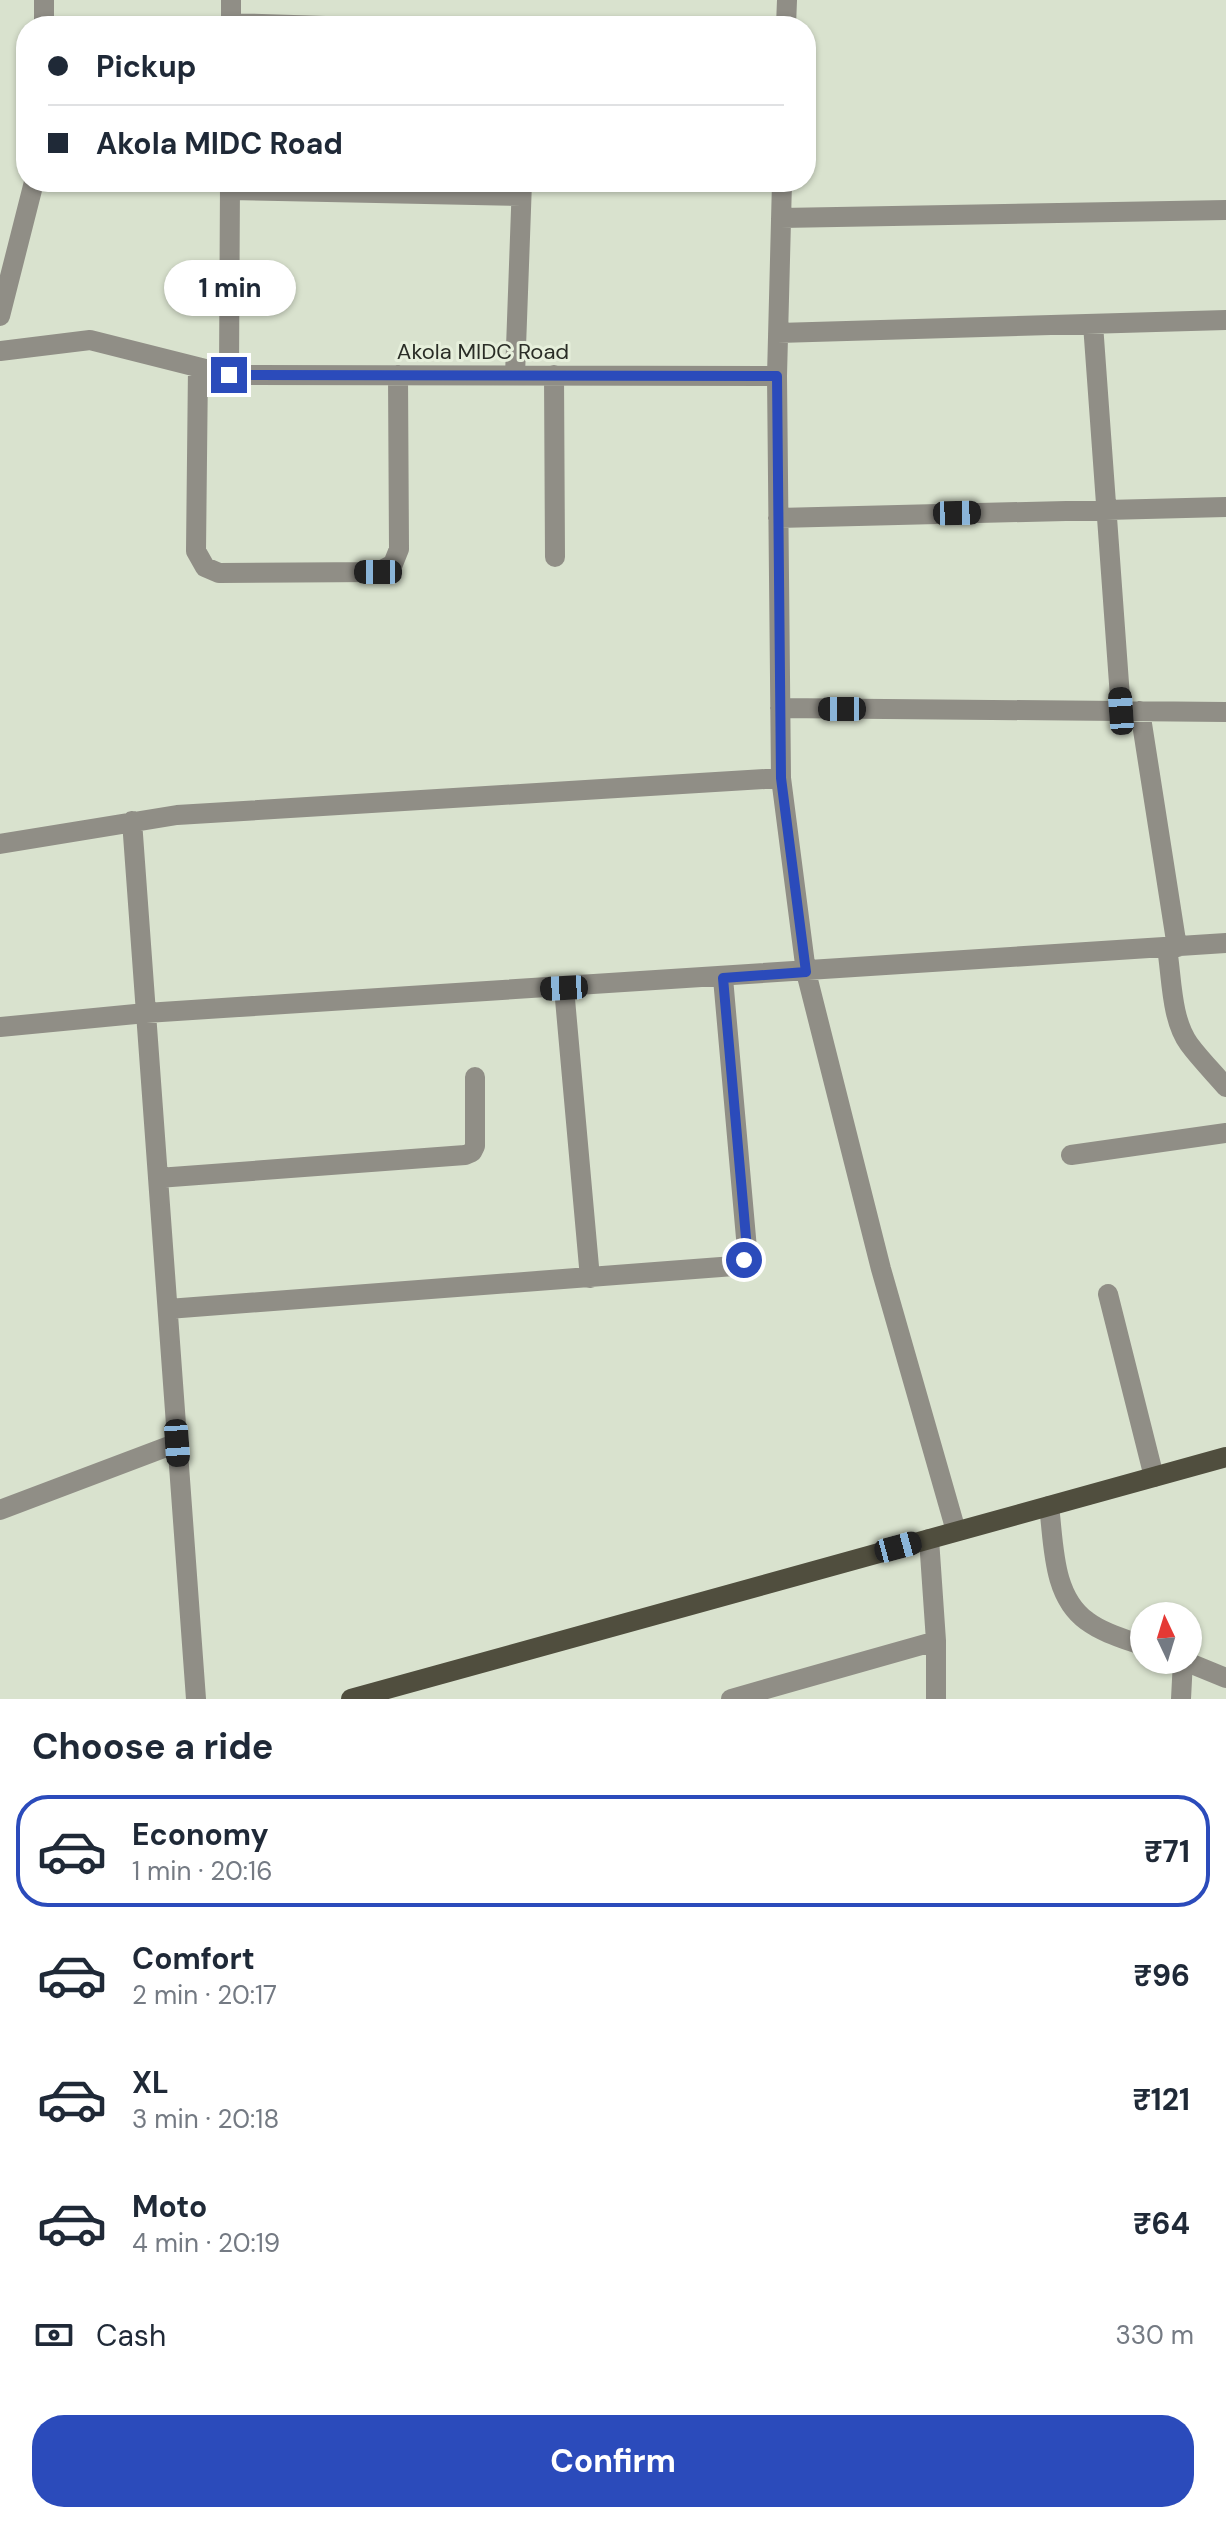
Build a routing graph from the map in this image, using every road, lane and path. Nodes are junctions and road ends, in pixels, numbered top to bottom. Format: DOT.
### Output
graph roads {
  1 [pos="31,192"];
  2 [pos="230,192"];
  3 [pos="522,192"];
  4 [pos="782,192"];
  5 [pos="1226,210"];
  6 [pos="781,218"];
  7 [pos="0,316"];
  8 [pos="1226,320"];
  9 [pos="1093,324"];
  10 [pos="778,333"];
  11 [pos="0,351"];
  12 [pos="198,367"];
  13 [pos="229,375"];
  14 [pos="398,375"];
  15 [pos="515,375"];
  16 [pos="554,375"];
  17 [pos="777,376"];
  18 [pos="1226,507"];
  19 [pos="1106,510"];
  20 [pos="778,518"];
  21 [pos="555,557"];
  22 [pos="780,708"];
  23 [pos="1130,711"];
  24 [pos="1226,712"];
  25 [pos="781,778"];
  26 [pos="132,821"];
  27 [pos="0,844"];
  28 [pos="1226,943"];
  29 [pos="1172,948"];
  30 [pos="806,972"];
  31 [pos="723,978"];
  32 [pos="564,988"];
  33 [pos="146,1013"];
  34 [pos="0,1027"];
  35 [pos="475,1077"];
  36 [pos="1226,1087"];
  37 [pos="1226,1133"];
  38 [pos="1071,1155"];
  39 [pos="158,1178"];
  40 [pos="590,1278"];
  41 [pos="1108,1294"];
  42 [pos="168,1309"];
  43 [pos="177,1443"];
  44 [pos="1226,1457"];
  45 [pos="1154,1477"];
  46 [pos="1049,1506"];
  47 [pos="0,1510"];
  48 [pos="956,1531"];
  49 [pos="929,1539"];
  50 [pos="936,1641"];
  51 [pos="1130,1641"];
  52 [pos="1202,1668"];
  53 [pos="1182,1674"];
  54 [pos="1226,1678"];
  55 [pos="196,1699"];
  56 [pos="351,1699"];
  57 [pos="731,1699"];
  58 [pos="936,1699"];
  59 [pos="1181,1699"];
  1 -- 7 [label="street"];
  2 -- 13 [label="street"];
  3 -- 15 [label="street"];
  4 -- 6 [label="street"];
  5 -- 6 [label="street"];
  6 -- 10 [label="street"];
  8 -- 9 [label="street"];
  9 -- 10 [label="street"];
  9 -- 19 [label="street"];
  10 -- 17 [label="street"];
  11 -- 12 [label="street, Akola MIDC Road"];
  12 -- 13 [label="street, Akola MIDC Road"];
  12 -- 14 [label="street"];
  13 -- 14 [label="street, Akola MIDC Road"];
  14 -- 15 [label="street, Akola MIDC Road"];
  15 -- 16 [label="street, Akola MIDC Road"];
  16 -- 17 [label="street, Akola MIDC Road"];
  16 -- 21 [label="street"];
  17 -- 20 [label="street"];
  18 -- 19 [label="street"];
  19 -- 20 [label="street"];
  19 -- 23 [label="street"];
  20 -- 22 [label="street"];
  22 -- 23 [label="street"];
  22 -- 25 [label="street"];
  23 -- 24 [label="street"];
  23 -- 29 [label="street"];
  25 -- 26 [label="street"];
  25 -- 30 [label="street"];
  26 -- 27 [label="street"];
  26 -- 33 [label="street"];
  28 -- 29 [label="street"];
  29 -- 30 [label="street"];
  29 -- 36 [label="street"];
  30 -- 31 [label="street"];
  30 -- 48 [label="street"];
  31 -- 32 [label="street"];
  31 -- 40 [label="street"];
  32 -- 33 [label="street"];
  32 -- 40 [label="street"];
  33 -- 34 [label="street"];
  33 -- 39 [label="street"];
  35 -- 39 [label="street"];
  37 -- 38 [label="street"];
  39 -- 42 [label="street"];
  40 -- 42 [label="street"];
  41 -- 45 [label="street"];
  42 -- 43 [label="street"];
  43 -- 47 [label="street"];
  43 -- 55 [label="street"];
  44 -- 45 [label="main road"];
  45 -- 46 [label="main road"];
  46 -- 48 [label="main road"];
  46 -- 51 [label="street"];
  48 -- 49 [label="main road"];
  49 -- 50 [label="street"];
  49 -- 56 [label="main road"];
  50 -- 57 [label="street"];
  50 -- 58 [label="street"];
  52 -- 54 [label="street"];
  53 -- 59 [label="street"];
}
